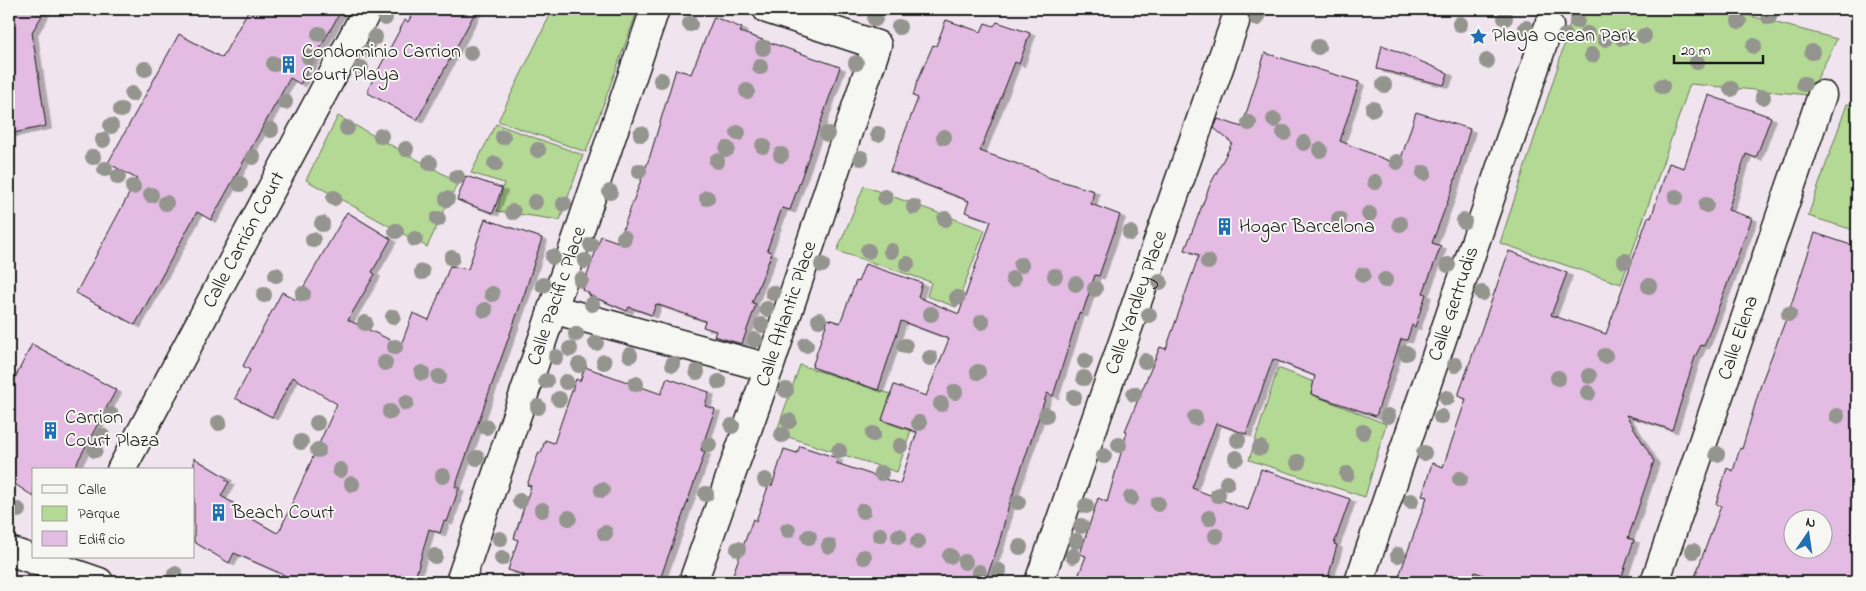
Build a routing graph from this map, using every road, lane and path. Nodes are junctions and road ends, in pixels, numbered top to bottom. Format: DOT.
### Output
graph roads {
  1 [pos="368,9"];
  2 [pos="655,9"];
  3 [pos="767,9"];
  4 [pos="1235,22"];
  5 [pos="1548,26"];
  6 [pos="1822,95"];
  7 [pos="552,309"];
  8 [pos="770,368"];
  9 [pos="122,468"];
  10 [pos="9,551"];
  11 [pos="32,556"];
  12 [pos="40,558"];
  13 [pos="70,565"];
  14 [pos="99,582"];
  15 [pos="460,582"];
  16 [pos="694,582"];
  17 [pos="1039,582"];
  18 [pos="1359,582"];
  19 [pos="1655,582"];
  1 -- 9 [label="street, Calle Carrión Court"];
  2 -- 7 [label="street, Calle Pacific Place"];
  3 -- 8 [label="street, Calle Atlantic Place"];
  4 -- 17 [label="street, Calle Yardley Place"];
  5 -- 18 [label="street, Calle Gertrudis"];
  6 -- 19 [label="street, Calle Elena"];
  7 -- 8 [label="street"];
  7 -- 15 [label="street, Calle Pacific Place"];
  8 -- 16 [label="street, Calle Atlantic Place"];
  10 -- 11 [label="street"];
  12 -- 13 [label="street"];
  13 -- 14 [label="street"];
}
